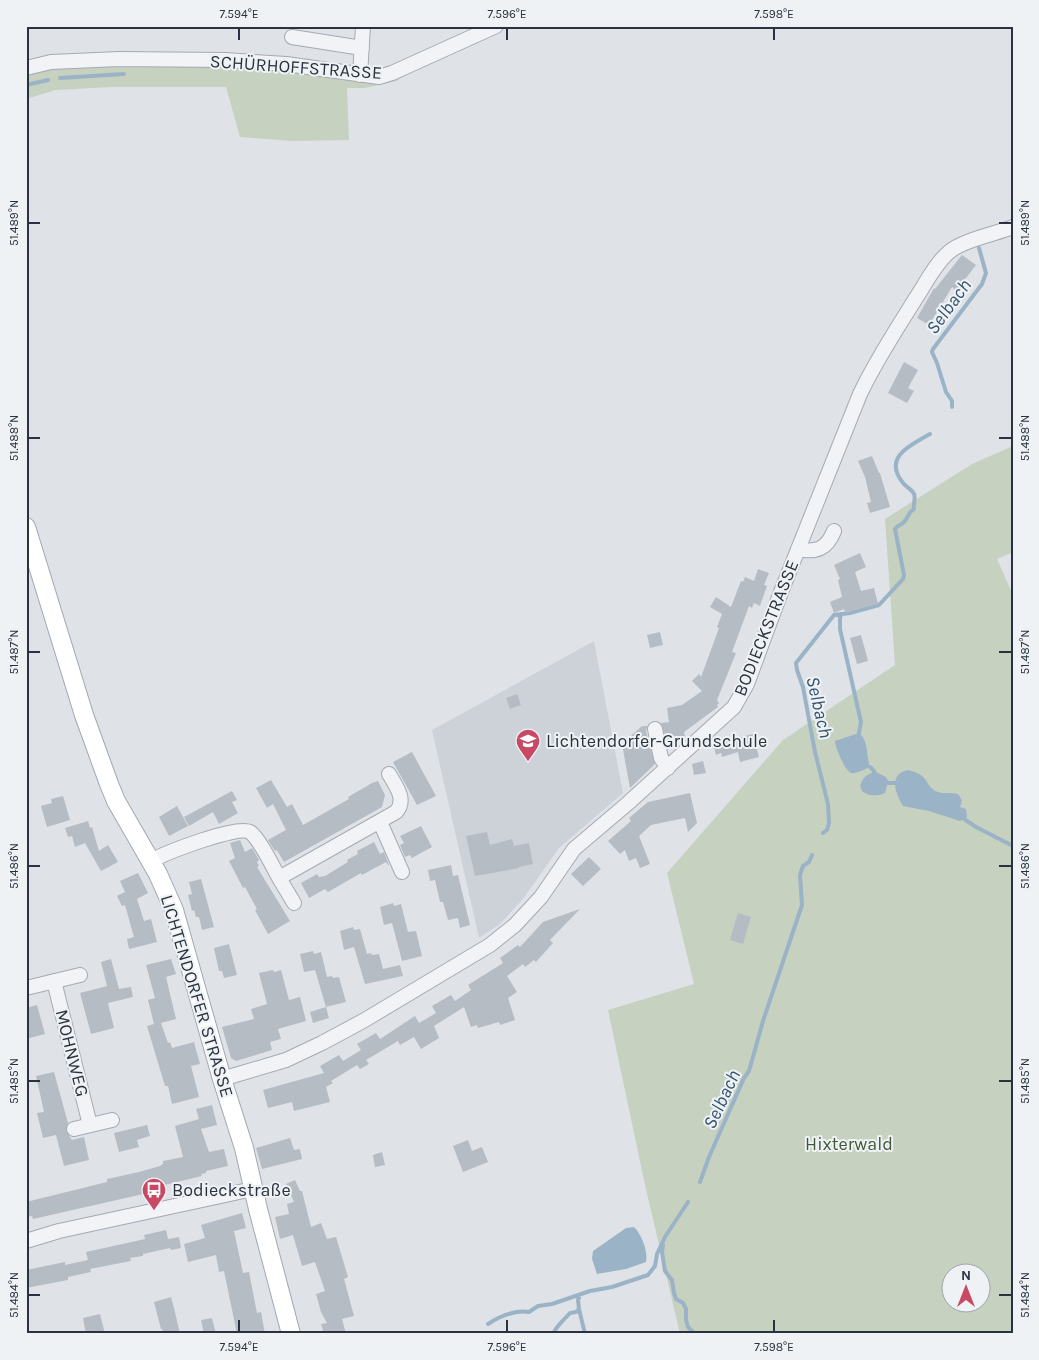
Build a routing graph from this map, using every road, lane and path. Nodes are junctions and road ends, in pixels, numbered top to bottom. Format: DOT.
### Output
graph roads {
  1 [pos="363,26"];
  2 [pos="496,26"];
  3 [pos="292,37"];
  4 [pos="362,48"];
  5 [pos="26,68"];
  6 [pos="360,75"];
  7 [pos="1013,227"];
  8 [pos="26,527"];
  9 [pos="834,531"];
  10 [pos="798,549"];
  11 [pos="655,729"];
  12 [pos="668,768"];
  13 [pos="389,774"];
  14 [pos="380,822"];
  15 [pos="151,861"];
  16 [pos="402,872"];
  17 [pos="279,878"];
  18 [pos="294,903"];
  19 [pos="80,975"];
  20 [pos="54,981"];
  21 [pos="26,988"];
  22 [pos="222,1079"];
  23 [pos="112,1120"];
  24 [pos="90,1125"];
  25 [pos="74,1129"];
  26 [pos="253,1190"];
  27 [pos="26,1240"];
  28 [pos="291,1334"];
  1 -- 4 [label="street"];
  2 -- 6 [label="street, SCHÜRHOFFSTRASSE"];
  3 -- 4 [label="street"];
  4 -- 6 [label="street"];
  5 -- 6 [label="street, SCHÜRHOFFSTRASSE"];
  7 -- 10 [label="street, BODIECKSTRASSE"];
  8 -- 15 [label="main road, LICHTENDORFER STRASSE"];
  9 -- 10 [label="street"];
  10 -- 12 [label="street, BODIECKSTRASSE"];
  11 -- 12 [label="street"];
  12 -- 22 [label="street, BODIECKSTRASSE"];
  13 -- 14 [label="street"];
  14 -- 16 [label="street"];
  14 -- 17 [label="street"];
  15 -- 17 [label="street"];
  15 -- 22 [label="main road, LICHTENDORFER STRASSE"];
  17 -- 18 [label="street"];
  19 -- 20 [label="street"];
  20 -- 21 [label="street"];
  20 -- 24 [label="street, MOHNWEG"];
  22 -- 26 [label="main road, LICHTENDORFER STRASSE"];
  23 -- 24 [label="street"];
  24 -- 25 [label="street"];
  26 -- 27 [label="street"];
  26 -- 28 [label="main road, LICHTENDORFER STRASSE"];
}
